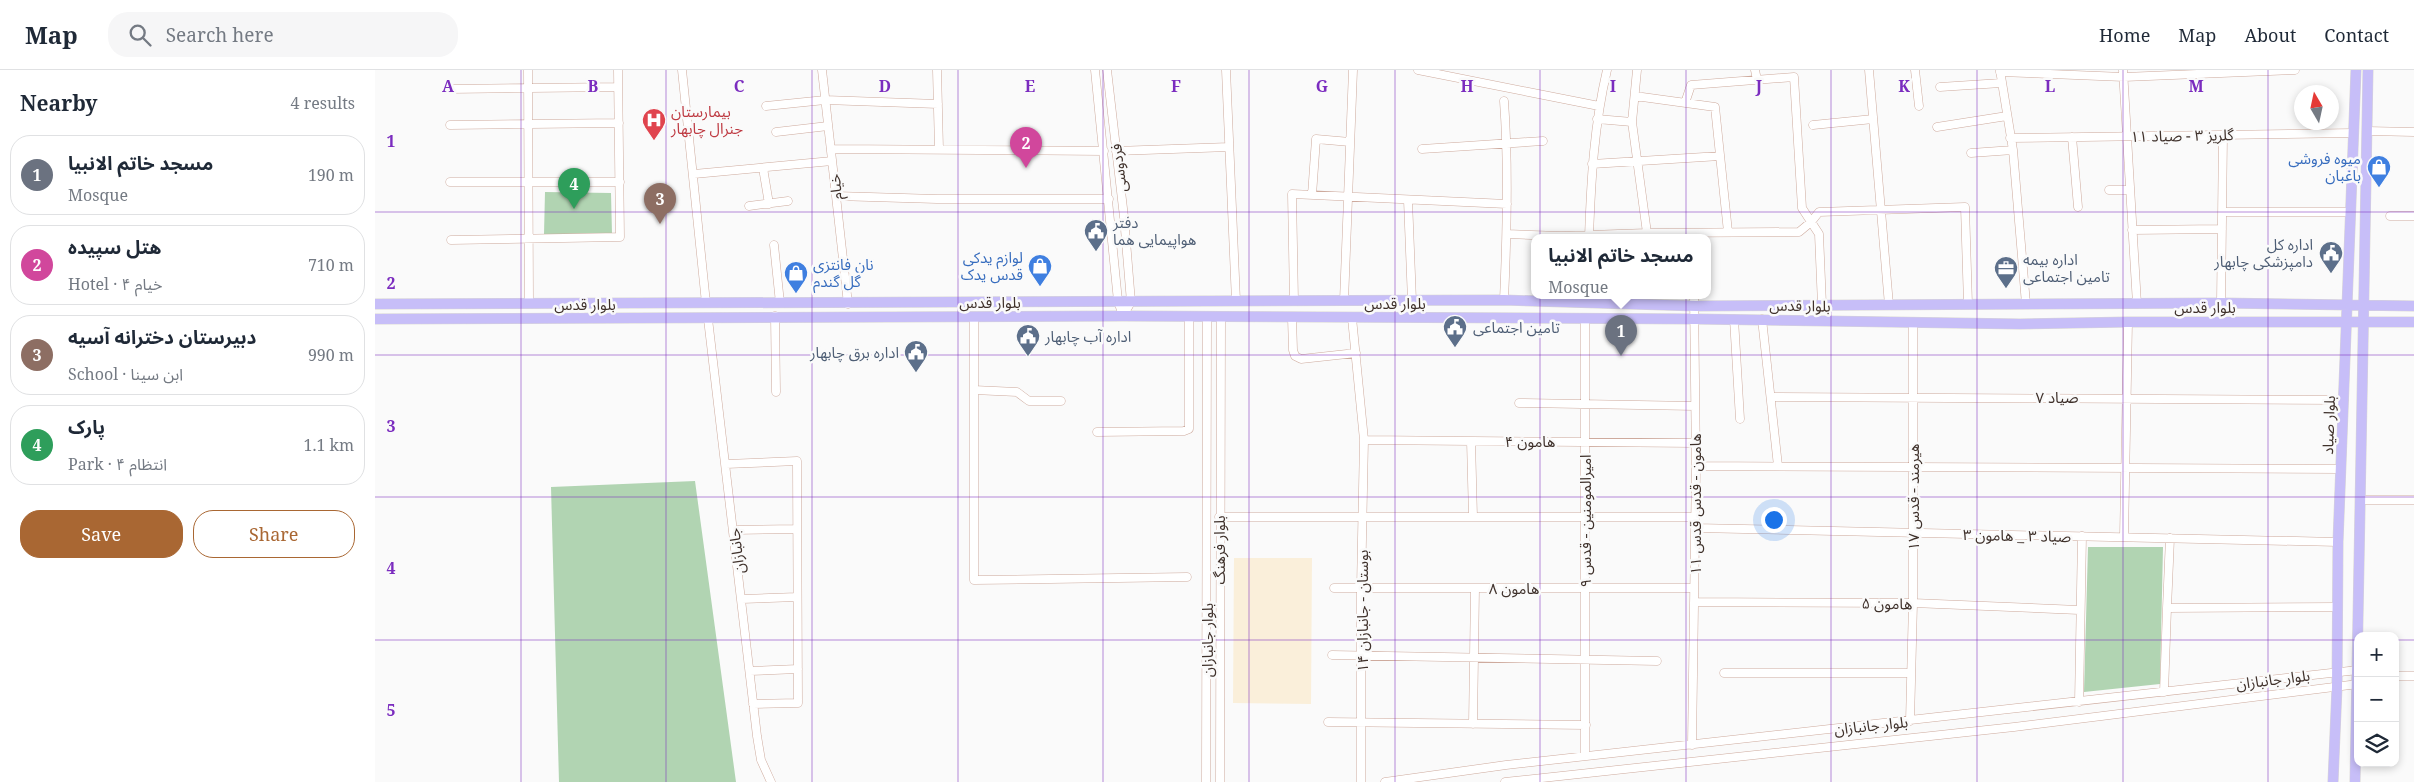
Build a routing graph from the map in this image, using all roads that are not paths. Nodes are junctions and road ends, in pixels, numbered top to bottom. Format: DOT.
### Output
graph roads {
  1 [pos="528,70"];
  2 [pos="618,70"];
  3 [pos="682,70"];
  4 [pos="822,70"];
  5 [pos="937,70"];
  6 [pos="1095,70"];
  7 [pos="1107,70"];
  8 [pos="1226,70"];
  9 [pos="1353,70"];
  10 [pos="1418,70"];
  11 [pos="1607,70"];
  12 [pos="1637,70"];
  13 [pos="1755,70"];
  14 [pos="1869,70"];
  15 [pos="1915,70"];
  16 [pos="2295,70"];
  17 [pos="2356,70"];
  18 [pos="2368,70"];
  19 [pos="2000,71"];
  20 [pos="2045,72"];
  21 [pos="1446,73"];
  22 [pos="2123,73"];
  23 [pos="1757,80"];
  24 [pos="2001,83"];
  25 [pos="618,87"];
  26 [pos="1940,87"];
  27 [pos="528,88"];
  28 [pos="449,89"];
  29 [pos="1635,96"];
  30 [pos="825,100"];
  31 [pos="1503,101"];
  32 [pos="1685,103"];
  33 [pos="938,104"];
  34 [pos="766,106"];
  35 [pos="1599,106"];
  36 [pos="1919,106"];
  37 [pos="2007,116"];
  38 [pos="1597,119"];
  39 [pos="1873,119"];
  40 [pos="1632,122"];
  41 [pos="619,123"];
  42 [pos="529,124"];
  43 [pos="450,125"];
  44 [pos="1813,125"];
  45 [pos="828,126"];
  46 [pos="1937,127"];
  47 [pos="2367,131"];
  48 [pos="776,132"];
  49 [pos="2414,132"];
  50 [pos="2353,133"];
  51 [pos="2223,134"];
  52 [pos="2127,136"];
  53 [pos="2073,137"];
  54 [pos="2010,138"];
  55 [pos="1543,141"];
  56 [pos="1350,142"];
  57 [pos="1507,142"];
  58 [pos="1229,147"];
  59 [pos="831,149"];
  60 [pos="939,149"];
  61 [pos="1422,149"];
  62 [pos="2013,150"];
  63 [pos="1104,151"];
  64 [pos="1116,151"];
  65 [pos="1971,153"];
  66 [pos="1720,156"];
  67 [pos="832,161"];
  68 [pos="1637,161"];
  69 [pos="1592,164"];
  70 [pos="763,168"];
  71 [pos="694,174"];
  72 [pos="450,182"];
  73 [pos="529,182"];
  74 [pos="619,182"];
  75 [pos="2109,190"];
  76 [pos="2130,190"];
  77 [pos="1312,195"];
  78 [pos="836,196"];
  79 [pos="1347,197"];
  80 [pos="1109,199"];
  81 [pos="1408,200"];
  82 [pos="788,201"];
  83 [pos="769,204"];
  84 [pos="1507,204"];
  85 [pos="749,206"];
  86 [pos="2078,207"];
  87 [pos="1879,211"];
  88 [pos="2222,212"];
  89 [pos="2350,212"];
  90 [pos="2390,216"];
  91 [pos="2414,216"];
  92 [pos="1811,222"];
  93 [pos="2132,230"];
  94 [pos="2222,230"];
  95 [pos="1647,232"];
  96 [pos="1728,232"];
  97 [pos="1507,234"];
  98 [pos="1589,234"];
  99 [pos="1618,234"];
  100 [pos="1674,234"];
  101 [pos="1701,234"];
  102 [pos="1531,235"];
  103 [pos="451,240"];
  104 [pos="530,240"];
  105 [pos="774,245"];
  106 [pos="1588,299"];
  107 [pos="1695,299"];
  108 [pos="1504,300"];
  109 [pos="1118,301"];
  110 [pos="1236,301"];
  111 [pos="1294,301"];
  112 [pos="1343,301"];
  113 [pos="1411,301"];
  114 [pos="529,302"];
  115 [pos="973,302"];
  116 [pos="1131,302"];
  117 [pos="706,303"];
  118 [pos="780,303"];
  119 [pos="2221,303"];
  120 [pos="375,304"];
  121 [pos="848,304"];
  122 [pos="1968,304"];
  123 [pos="2026,304"];
  124 [pos="2137,304"];
  125 [pos="1822,305"];
  126 [pos="1889,305"];
  127 [pos="1696,306"];
  128 [pos="2414,306"];
  129 [pos="2347,307"];
  130 [pos="2363,307"];
  131 [pos="775,316"];
  132 [pos="1123,316"];
  133 [pos="974,317"];
  134 [pos="1189,317"];
  135 [pos="1207,317"];
  136 [pos="1221,317"];
  137 [pos="1292,318"];
  138 [pos="1352,318"];
  139 [pos="1585,318"];
  140 [pos="375,319"];
  141 [pos="708,319"];
  142 [pos="1696,319"];
  143 [pos="1734,319"];
  144 [pos="1762,319"];
  145 [pos="2347,321"];
  146 [pos="2364,321"];
  147 [pos="1913,322"];
  148 [pos="2128,322"];
  149 [pos="2414,322"];
  150 [pos="1355,353"];
  151 [pos="974,390"];
  152 [pos="776,392"];
  153 [pos="1771,397"];
  154 [pos="2127,397"];
  155 [pos="1913,398"];
  156 [pos="2344,400"];
  157 [pos="1061,401"];
  158 [pos="1519,403"];
  159 [pos="1585,404"];
  160 [pos="1695,406"];
  161 [pos="1740,419"];
  162 [pos="1097,432"];
  163 [pos="1364,440"];
  164 [pos="1471,441"];
  165 [pos="1585,442"];
  166 [pos="1695,443"];
  167 [pos="726,464"];
  168 [pos="1696,466"];
  169 [pos="1778,466"];
  170 [pos="1913,467"];
  171 [pos="2125,468"];
  172 [pos="2341,469"];
  173 [pos="2360,500"];
  174 [pos="2414,500"];
  175 [pos="1473,516"];
  176 [pos="1585,516"];
  177 [pos="1219,517"];
  178 [pos="1363,517"];
  179 [pos="1695,518"];
  180 [pos="1695,528"];
  181 [pos="797,529"];
  182 [pos="734,530"];
  183 [pos="1913,533"];
  184 [pos="2082,536"];
  185 [pos="2124,537"];
  186 [pos="2170,538"];
  187 [pos="2338,542"];
  188 [pos="1187,577"];
  189 [pos="1334,588"];
  190 [pos="1361,588"];
  191 [pos="1475,588"];
  192 [pos="1586,588"];
  193 [pos="1694,588"];
  194 [pos="797,597"];
  195 [pos="742,599"];
  196 [pos="1694,602"];
  197 [pos="1913,603"];
  198 [pos="2338,607"];
  199 [pos="2167,608"];
  200 [pos="2079,610"];
  201 [pos="2358,632"];
  202 [pos="1332,655"];
  203 [pos="1361,655"];
  204 [pos="1474,657"];
  205 [pos="1586,659"];
  206 [pos="1657,661"];
  207 [pos="798,669"];
  208 [pos="2354,669"];
  209 [pos="2337,671"];
  210 [pos="750,672"];
  211 [pos="1724,673"];
  212 [pos="1911,673"];
  213 [pos="2399,676"];
  214 [pos="2414,676"];
  215 [pos="2233,684"];
  216 [pos="2354,684"];
  217 [pos="2337,687"];
  218 [pos="2164,692"];
  219 [pos="2234,700"];
  220 [pos="2079,702"];
  221 [pos="753,704"];
  222 [pos="2012,710"];
  223 [pos="1909,721"];
  224 [pos="1328,722"];
  225 [pos="1362,723"];
  226 [pos="1473,724"];
  227 [pos="1586,724"];
  228 [pos="2014,727"];
  229 [pos="2335,735"];
  230 [pos="1692,745"];
  231 [pos="2354,748"];
  232 [pos="1585,756"];
  233 [pos="1506,765"];
  234 [pos="2355,767"];
  235 [pos="1207,769"];
  236 [pos="1221,769"];
  237 [pos="771,782"];
  238 [pos="1206,782"];
  239 [pos="1221,782"];
  240 [pos="1361,782"];
  241 [pos="1385,782"];
  242 [pos="1506,782"];
  243 [pos="2333,782"];
  244 [pos="2340,782"];
  245 [pos="2349,782"];
  246 [pos="2355,782"];
  1 -- 27 [label="street"];
  2 -- 25 [label="street"];
  3 -- 71 [label="street"];
  4 -- 30 [label="street, خیام"];
  5 -- 33 [label="street"];
  6 -- 63 [label="street, فردوسی"];
  7 -- 64 [label="street, فردوسی"];
  8 -- 58 [label="street"];
  9 -- 56 [label="street"];
  10 -- 21 [label="street"];
  11 -- 35 [label="street"];
  12 -- 29 [label="street"];
  13 -- 23 [label="street"];
  14 -- 39 [label="street"];
  15 -- 36 [label="street"];
  16 -- 22 [label="street"];
  17 -- 50 [label="main road, بلوار صیاد"];
  18 -- 47 [label="main road"];
  19 -- 20 [label="street"];
  19 -- 24 [label="street"];
  20 -- 22 [label="street"];
  21 -- 35 [label="street"];
  22 -- 52 [label="street"];
  23 -- 32 [label="street"];
  23 -- 92 [label="street"];
  24 -- 26 [label="street"];
  24 -- 37 [label="street"];
  25 -- 27 [label="street"];
  25 -- 41 [label="street"];
  27 -- 28 [label="street"];
  27 -- 42 [label="street"];
  29 -- 32 [label="street"];
  29 -- 40 [label="street"];
  30 -- 33 [label="street"];
  30 -- 34 [label="street"];
  30 -- 45 [label="street, خیام"];
  31 -- 57 [label="street"];
  32 -- 66 [label="street"];
  33 -- 60 [label="street"];
  35 -- 38 [label="street"];
  37 -- 46 [label="street"];
  37 -- 54 [label="street"];
  38 -- 40 [label="street"];
  38 -- 69 [label="street"];
  39 -- 44 [label="street"];
  39 -- 87 [label="street"];
  40 -- 68 [label="street"];
  41 -- 42 [label="street"];
  41 -- 74 [label="street"];
  42 -- 43 [label="street"];
  42 -- 73 [label="street"];
  45 -- 48 [label="street"];
  45 -- 59 [label="street, خیام"];
  47 -- 49 [label="street"];
  47 -- 130 [label="main road"];
  50 -- 51 [label="street, گلریز ۳ - صیاد ۱۱"];
  50 -- 89 [label="main road, بلوار صیاد"];
  51 -- 52 [label="street, گلریز ۳ - صیاد ۱۱"];
  51 -- 88 [label="street"];
  52 -- 53 [label="street, گلریز ۳ - صیاد ۱۱"];
  52 -- 76 [label="street"];
  53 -- 54 [label="street, گلریز ۳ - صیاد ۱۱"];
  53 -- 86 [label="street"];
  54 -- 62 [label="street"];
  55 -- 57 [label="street"];
  56 -- 77 [label="street"];
  56 -- 79 [label="street"];
  57 -- 61 [label="street"];
  57 -- 84 [label="street"];
  58 -- 64 [label="street"];
  58 -- 110 [label="street"];
  59 -- 60 [label="street"];
  59 -- 67 [label="street, خیام"];
  60 -- 63 [label="street"];
  62 -- 65 [label="street"];
  62 -- 123 [label="street"];
  63 -- 80 [label="street, فردوسی"];
  64 -- 116 [label="street, فردوسی"];
  66 -- 68 [label="street"];
  66 -- 96 [label="street"];
  67 -- 70 [label="street"];
  67 -- 78 [label="street, خیام"];
  68 -- 69 [label="street"];
  68 -- 95 [label="street"];
  69 -- 98 [label="street"];
  70 -- 71 [label="street"];
  70 -- 83 [label="street"];
  71 -- 117 [label="street"];
  72 -- 73 [label="street"];
  73 -- 74 [label="street"];
  73 -- 104 [label="street"];
  74 -- 104 [label="street"];
  75 -- 76 [label="street"];
  76 -- 93 [label="street"];
  77 -- 79 [label="street"];
  77 -- 111 [label="street"];
  78 -- 80 [label="street"];
  78 -- 121 [label="street, خیام"];
  79 -- 81 [label="street"];
  79 -- 112 [label="street"];
  80 -- 109 [label="street, فردوسی"];
  81 -- 84 [label="street"];
  81 -- 113 [label="street"];
  82 -- 83 [label="street"];
  83 -- 85 [label="street"];
  84 -- 97 [label="street"];
  87 -- 92 [label="street"];
  87 -- 122 [label="street"];
  87 -- 126 [label="street"];
  88 -- 89 [label="street"];
  88 -- 94 [label="street"];
  89 -- 129 [label="main road, بلوار صیاد"];
  90 -- 91 [label="street"];
  92 -- 96 [label="street"];
  92 -- 125 [label="street"];
  93 -- 94 [label="street"];
  93 -- 124 [label="street"];
  94 -- 119 [label="street"];
  95 -- 99 [label="street"];
  95 -- 100 [label="street"];
  96 -- 101 [label="street"];
  97 -- 102 [label="street"];
  97 -- 108 [label="street"];
  103 -- 104 [label="street"];
  104 -- 114 [label="street"];
  105 -- 118 [label="street"];
  106 -- 108 [label="main road, بلوار قدس"];
  106 -- 127 [label="main road, بلوار قدس"];
  107 -- 127 [label="street, هامون - قدس قدس ۱۱"];
  108 -- 113 [label="main road, بلوار قدس"];
  109 -- 115 [label="main road, بلوار قدس"];
  109 -- 116 [label="main road, بلوار قدس"];
  109 -- 132 [label="street, فردوسی"];
  110 -- 111 [label="main road, بلوار قدس"];
  110 -- 116 [label="main road, بلوار قدس"];
  111 -- 112 [label="main road, بلوار قدس"];
  112 -- 113 [label="main road, بلوار قدس"];
  114 -- 117 [label="main road, بلوار قدس"];
  114 -- 120 [label="main road, بلوار قدس"];
  115 -- 121 [label="main road, بلوار قدس"];
  115 -- 133 [label="main road"];
  116 -- 132 [label="street"];
  117 -- 118 [label="main road, بلوار قدس"];
  118 -- 121 [label="main road, بلوار قدس"];
  119 -- 124 [label="main road, بلوار قدس"];
  119 -- 129 [label="main road, بلوار قدس"];
  122 -- 123 [label="main road, بلوار قدس"];
  122 -- 126 [label="main road, بلوار قدس"];
  123 -- 124 [label="main road, بلوار قدس"];
  125 -- 126 [label="main road, بلوار قدس"];
  125 -- 127 [label="main road, بلوار قدس"];
  127 -- 142 [label="street, هامون - قدس قدس ۱۱"];
  128 -- 130 [label="main road, بلوار قدس"];
  129 -- 130 [label="main road, بلوار قدس"];
  129 -- 145 [label="main road, بلوار صیاد"];
  130 -- 146 [label="main road"];
  131 -- 133 [label="main road, بلوار قدس"];
  131 -- 141 [label="main road, بلوار قدس"];
  131 -- 152 [label="street"];
  132 -- 133 [label="main road, بلوار قدس"];
  132 -- 134 [label="main road, بلوار قدس"];
  133 -- 151 [label="street"];
  134 -- 135 [label="main road, بلوار قدس"];
  134 -- 162 [label="street"];
  135 -- 136 [label="main road, بلوار قدس"];
  135 -- 235 [label="street, بلوار جانبازان"];
  136 -- 137 [label="main road, بلوار قدس"];
  136 -- 177 [label="street, بلوار فرهنگ"];
  137 -- 138 [label="main road, بلوار قدس"];
  137 -- 150 [label="street"];
  138 -- 139 [label="main road, بلوار قدس"];
  138 -- 150 [label="street, بوستان - جانبازان ۱۴"];
  139 -- 142 [label="main road, بلوار قدس"];
  139 -- 159 [label="street, امیرالمومنین - قدس ۹"];
  140 -- 141 [label="main road, بلوار قدس"];
  141 -- 167 [label="street, جانبازان"];
  142 -- 143 [label="main road, بلوار قدس"];
  142 -- 160 [label="street, هامون - قدس قدس ۱۱"];
  143 -- 144 [label="main road, بلوار قدس"];
  143 -- 161 [label="street"];
  144 -- 147 [label="main road, بلوار قدس"];
  144 -- 153 [label="street"];
  145 -- 146 [label="main road, بلوار قدس"];
  145 -- 148 [label="main road, بلوار قدس"];
  145 -- 156 [label="main road, بلوار صیاد"];
  146 -- 149 [label="main road, بلوار قدس"];
  146 -- 173 [label="main road"];
  147 -- 148 [label="main road, بلوار قدس"];
  147 -- 155 [label="street, هیرمند - قدس ۱۷"];
  148 -- 154 [label="street"];
  150 -- 163 [label="street, بوستان - جانبازان ۱۴"];
  151 -- 157 [label="street"];
  151 -- 188 [label="street"];
  153 -- 155 [label="street, صیاد ۷"];
  153 -- 169 [label="street"];
  154 -- 155 [label="street, صیاد ۷"];
  154 -- 156 [label="street, صیاد ۷"];
  154 -- 171 [label="street"];
  155 -- 170 [label="street, هیرمند - قدس ۱۷"];
  156 -- 172 [label="main road, بلوار صیاد"];
  158 -- 159 [label="street"];
  159 -- 160 [label="street"];
  159 -- 165 [label="street, امیرالمومنین - قدس ۹"];
  160 -- 166 [label="street, هامون - قدس قدس ۱۱"];
  163 -- 164 [label="street, هامون ۴"];
  163 -- 178 [label="street, بوستان - جانبازان ۱۴"];
  164 -- 165 [label="street, هامون ۴"];
  164 -- 175 [label="street"];
  165 -- 166 [label="street, هامون ۴"];
  165 -- 176 [label="street, امیرالمومنین - قدس ۹"];
  166 -- 168 [label="street, هامون - قدس قدس ۱۱"];
  167 -- 181 [label="street"];
  167 -- 182 [label="street, جانبازان"];
  168 -- 169 [label="street"];
  168 -- 179 [label="street, هامون - قدس قدس ۱۱"];
  169 -- 170 [label="street"];
  170 -- 171 [label="street"];
  170 -- 183 [label="street, هیرمند - قدس ۱۷"];
  171 -- 172 [label="street"];
  171 -- 185 [label="street"];
  172 -- 187 [label="main road, بلوار صیاد"];
  173 -- 174 [label="street"];
  173 -- 201 [label="main road"];
  175 -- 176 [label="street"];
  175 -- 178 [label="street"];
  176 -- 179 [label="street"];
  176 -- 192 [label="street, امیرالمومنین - قدس ۹"];
  177 -- 178 [label="street"];
  177 -- 236 [label="street, بلوار فرهنگ"];
  178 -- 190 [label="street, بوستان - جانبازان ۱۴"];
  179 -- 180 [label="street, هامون - قدس قدس ۱۱"];
  180 -- 183 [label="street, صیاد ۳ _ هامون ۳"];
  180 -- 193 [label="street, هامون - قدس قدس ۱۱"];
  181 -- 182 [label="street"];
  181 -- 194 [label="street"];
  182 -- 195 [label="street, جانبازان"];
  183 -- 184 [label="street, صیاد ۳ _ هامون ۳"];
  183 -- 197 [label="street, هیرمند - قدس ۱۷"];
  184 -- 185 [label="street, صیاد ۳ _ هامون ۳"];
  184 -- 200 [label="street"];
  185 -- 186 [label="street, صیاد ۳ _ هامون ۳"];
  186 -- 187 [label="street, صیاد ۳ _ هامون ۳"];
  186 -- 199 [label="street"];
  187 -- 198 [label="main road, بلوار صیاد"];
  189 -- 190 [label="street, هامون ۸"];
  190 -- 191 [label="street, هامون ۸"];
  190 -- 203 [label="street, بوستان - جانبازان ۱۴"];
  191 -- 192 [label="street, هامون ۸"];
  191 -- 204 [label="street"];
  192 -- 193 [label="street, هامون ۸"];
  192 -- 205 [label="street, امیرالمومنین - قدس ۹"];
  193 -- 196 [label="street, هامون - قدس قدس ۱۱"];
  194 -- 195 [label="street"];
  194 -- 207 [label="street"];
  195 -- 210 [label="street, جانبازان"];
  196 -- 197 [label="street, هامون ۵"];
  196 -- 230 [label="street, هامون - قدس قدس ۱۱"];
  197 -- 200 [label="street, هامون ۵"];
  197 -- 212 [label="street, هیرمند - قدس ۱۷"];
  198 -- 199 [label="street"];
  198 -- 209 [label="main road, بلوار صیاد"];
  199 -- 218 [label="street"];
  200 -- 220 [label="street"];
  202 -- 203 [label="street"];
  203 -- 204 [label="street"];
  203 -- 225 [label="street, بوستان - جانبازان ۱۴"];
  204 -- 205 [label="street"];
  204 -- 226 [label="street"];
  205 -- 206 [label="street"];
  205 -- 227 [label="street, امیرالمومنین - قدس ۹"];
  207 -- 210 [label="street"];
  207 -- 221 [label="street"];
  208 -- 209 [label="street, بلوار جانبازان"];
  209 -- 215 [label="street, بلوار جانبازان"];
  209 -- 217 [label="main road, بلوار صیاد"];
  210 -- 221 [label="street, جانبازان"];
  211 -- 212 [label="street"];
  212 -- 223 [label="street, هیرمند - قدس ۱۷"];
  213 -- 214 [label="street"];
  215 -- 218 [label="street, بلوار جانبازان"];
  215 -- 219 [label="street"];
  216 -- 217 [label="street, بلوار جانبازان"];
  217 -- 219 [label="street, بلوار جانبازان"];
  217 -- 229 [label="main road, بلوار صیاد"];
  218 -- 220 [label="street, بلوار جانبازان"];
  219 -- 228 [label="street, بلوار جانبازان"];
  220 -- 222 [label="street, بلوار جانبازان"];
  221 -- 237 [label="street, جانبازان"];
  222 -- 223 [label="street, بلوار جانبازان"];
  222 -- 228 [label="street"];
  223 -- 230 [label="street, بلوار جانبازان"];
  224 -- 225 [label="street"];
  225 -- 226 [label="street"];
  225 -- 240 [label="street, بوستان - جانبازان ۱۴"];
  226 -- 227 [label="street"];
  227 -- 232 [label="street, امیرالمومنین - قدس ۹"];
  228 -- 242 [label="street, بلوار جانبازان"];
  229 -- 243 [label="main road, بلوار صیاد"];
  229 -- 244 [label="main road"];
  230 -- 232 [label="street, بلوار جانبازان"];
  231 -- 245 [label="main road"];
  232 -- 233 [label="street, بلوار جانبازان"];
  233 -- 241 [label="street, بلوار جانبازان"];
  233 -- 242 [label="street"];
  234 -- 246 [label="main road"];
  235 -- 236 [label="street"];
  235 -- 238 [label="street, بلوار جانبازان"];
  236 -- 239 [label="street, بلوار فرهنگ"];
}
